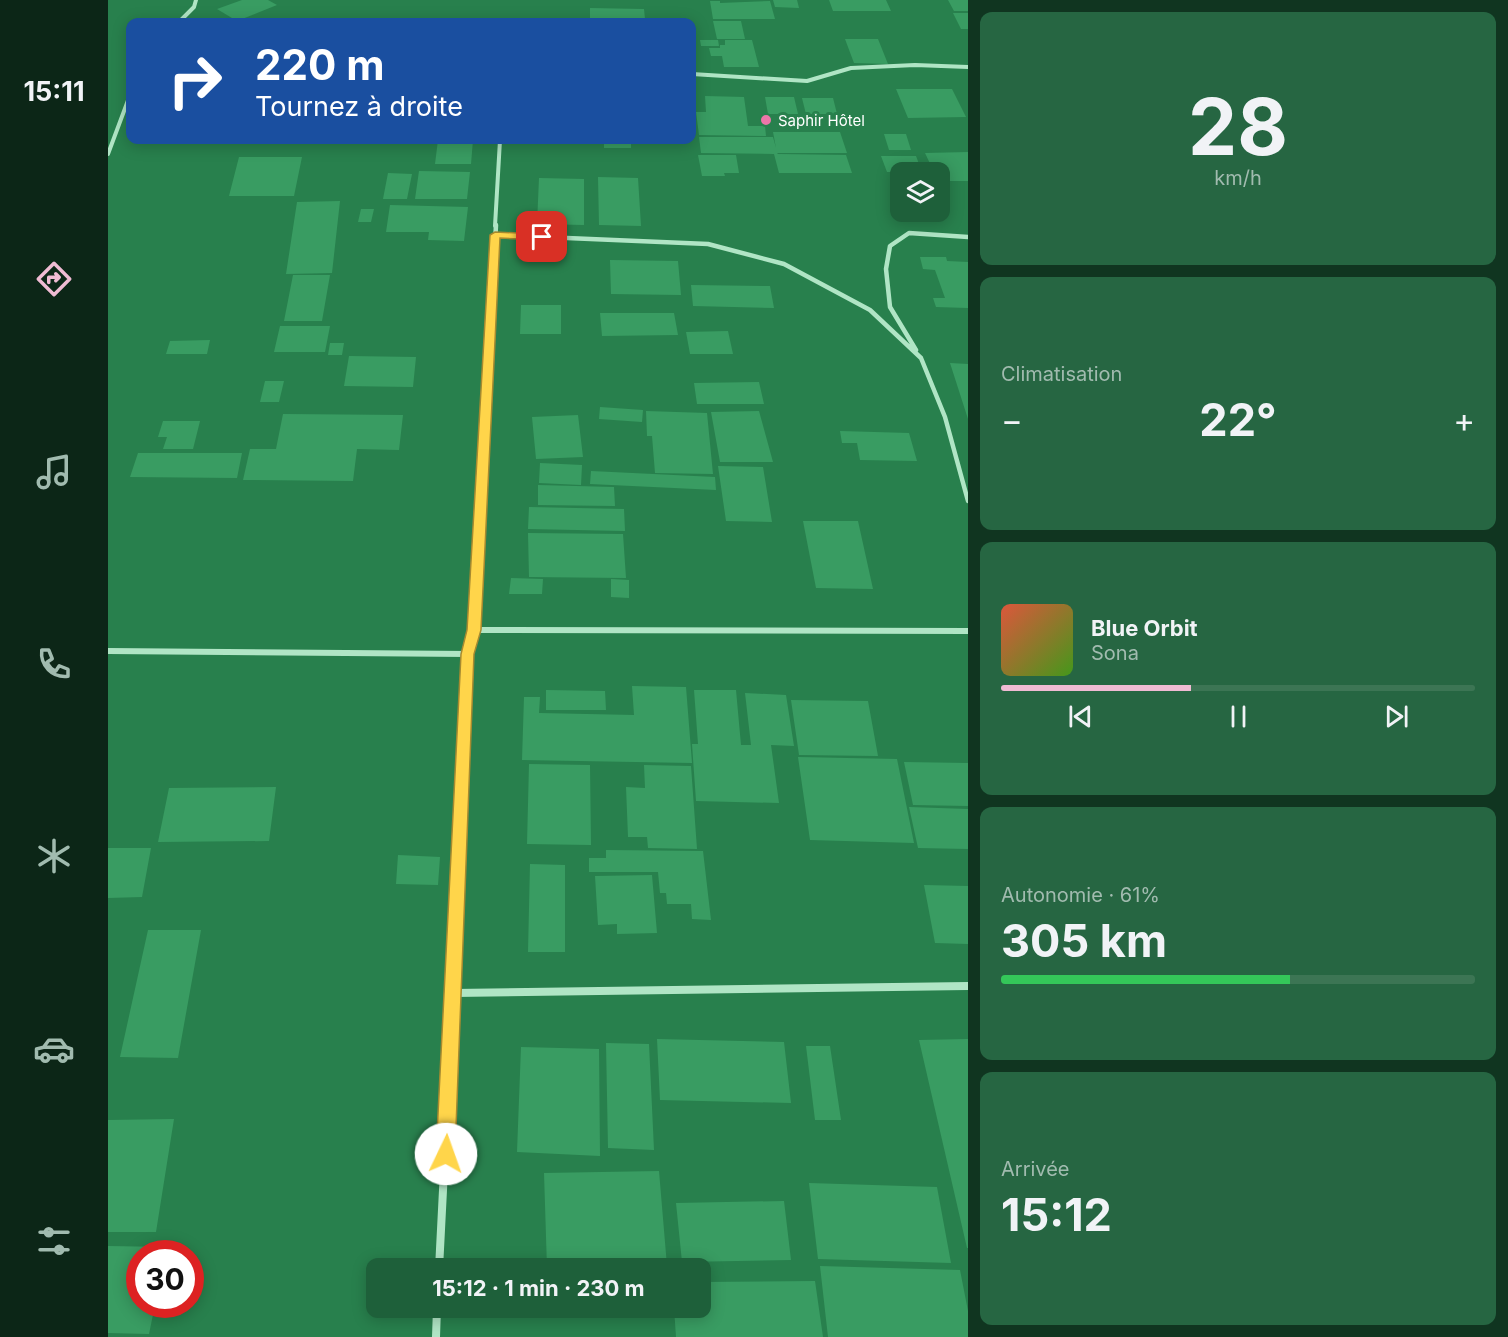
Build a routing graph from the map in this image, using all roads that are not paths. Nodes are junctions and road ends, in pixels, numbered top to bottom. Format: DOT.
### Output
graph roads {
  1 [pos="196,0"];
  2 [pos="182,18"];
  3 [pos="968,68"];
  4 [pos="696,74"];
  5 [pos="126,106"];
  6 [pos="500,144"];
  7 [pos="108,154"];
  8 [pos="495,235"];
  9 [pos="968,237"];
  10 [pos="921,358"];
  11 [pos="968,501"];
  12 [pos="474,630"];
  13 [pos="968,631"];
  14 [pos="108,651"];
  15 [pos="468,654"];
  16 [pos="968,986"];
  17 [pos="454,993"];
  18 [pos="440,1258"];
  19 [pos="437,1318"];
  20 [pos="436,1337"];
  1 -- 2 [label="street"];
  3 -- 4 [label="street"];
  5 -- 7 [label="street"];
  6 -- 8 [label="street"];
  8 -- 10 [label="street"];
  8 -- 12 [label="street"];
  9 -- 10 [label="street"];
  10 -- 11 [label="street"];
  12 -- 13 [label="street"];
  12 -- 15 [label="street"];
  14 -- 15 [label="street"];
  15 -- 17 [label="street"];
  16 -- 17 [label="street"];
  17 -- 18 [label="street"];
  19 -- 20 [label="street"];
}
